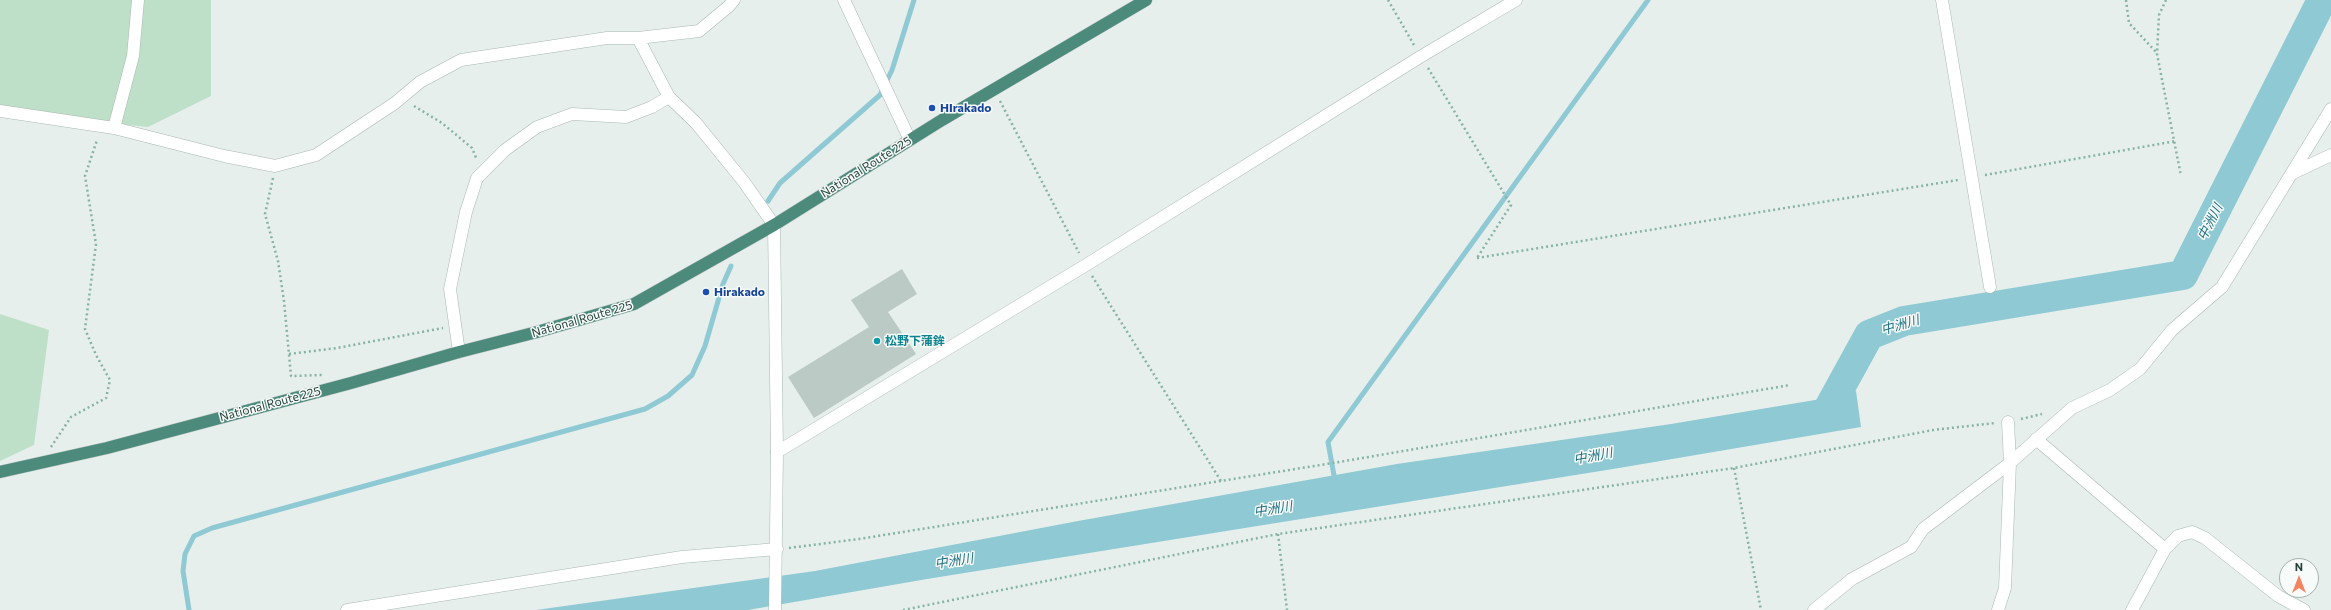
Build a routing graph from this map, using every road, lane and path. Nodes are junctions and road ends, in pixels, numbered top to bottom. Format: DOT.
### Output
graph roads {
  1 [pos="138,0"];
  2 [pos="734,0"];
  3 [pos="844,0"];
  4 [pos="1146,0"];
  5 [pos="1388,0"];
  6 [pos="1516,0"];
  7 [pos="1942,0"];
  8 [pos="2126,0"];
  9 [pos="2166,0"];
  10 [pos="638,38"];
  11 [pos="2157,54"];
  12 [pos="1420,57"];
  13 [pos="993,89"];
  14 [pos="669,97"];
  15 [pos="401,98"];
  16 [pos="2331,109"];
  17 [pos="0,110"];
  18 [pos="102,126"];
  19 [pos="114,128"];
  20 [pos="910,140"];
  21 [pos="2176,141"];
  22 [pos="2331,155"];
  23 [pos="276,166"];
  24 [pos="482,173"];
  25 [pos="2293,173"];
  26 [pos="2181,176"];
  27 [pos="1972,177"];
  28 [pos="774,225"];
  29 [pos="1086,265"];
  30 [pos="1990,287"];
  31 [pos="455,326"];
  32 [pos="459,352"];
  33 [pos="289,354"];
  34 [pos="1790,385"];
  35 [pos="334,387"];
  36 [pos="2044,414"];
  37 [pos="2008,422"];
  38 [pos="2036,439"];
  39 [pos="777,452"];
  40 [pos="2010,463"];
  41 [pos="38,464"];
  42 [pos="1734,468"];
  43 [pos="0,472"];
  44 [pos="1221,481"];
  45 [pos="1278,534"];
  46 [pos="2165,549"];
  47 [pos="776,554"];
  48 [pos="347,610"];
  49 [pos="775,610"];
  50 [pos="903,610"];
  51 [pos="1287,610"];
  52 [pos="1761,610"];
  53 [pos="1814,610"];
  54 [pos="1998,610"];
  55 [pos="2132,610"];
  56 [pos="2304,610"];
  1 -- 19 [label="street"];
  2 -- 10 [label="street"];
  3 -- 20 [label="street"];
  4 -- 13 [label="highway, National Route 225"];
  5 -- 12 [label="path"];
  6 -- 12 [label="street"];
  7 -- 27 [label="street"];
  8 -- 11 [label="path"];
  9 -- 11 [label="path"];
  10 -- 14 [label="street"];
  10 -- 15 [label="street"];
  11 -- 21 [label="path"];
  12 -- 27 [label="path"];
  12 -- 29 [label="street"];
  13 -- 20 [label="highway, National Route 225"];
  13 -- 29 [label="path"];
  14 -- 24 [label="street"];
  14 -- 28 [label="street"];
  15 -- 23 [label="street"];
  15 -- 24 [label="path"];
  16 -- 25 [label="street"];
  17 -- 18 [label="street"];
  18 -- 19 [label="street"];
  18 -- 41 [label="path"];
  19 -- 23 [label="street"];
  20 -- 28 [label="highway, National Route 225"];
  21 -- 26 [label="path"];
  21 -- 27 [label="path"];
  22 -- 25 [label="street"];
  23 -- 33 [label="path"];
  24 -- 31 [label="street"];
  25 -- 38 [label="street"];
  27 -- 30 [label="street"];
  28 -- 32 [label="highway, National Route 225"];
  28 -- 39 [label="street"];
  29 -- 39 [label="street"];
  29 -- 44 [label="path"];
  31 -- 32 [label="street"];
  31 -- 33 [label="path"];
  32 -- 35 [label="highway, National Route 225"];
  33 -- 35 [label="path"];
  34 -- 44 [label="path"];
  35 -- 41 [label="highway, National Route 225"];
  36 -- 37 [label="path"];
  37 -- 40 [label="street"];
  37 -- 42 [label="path"];
  38 -- 40 [label="street"];
  38 -- 46 [label="street"];
  39 -- 47 [label="street"];
  40 -- 53 [label="street"];
  40 -- 54 [label="street"];
  41 -- 43 [label="highway, National Route 225"];
  42 -- 45 [label="path"];
  42 -- 52 [label="path"];
  44 -- 47 [label="path"];
  45 -- 50 [label="path"];
  45 -- 51 [label="path"];
  46 -- 55 [label="street"];
  46 -- 56 [label="street"];
  47 -- 48 [label="street"];
  47 -- 49 [label="street"];
}
